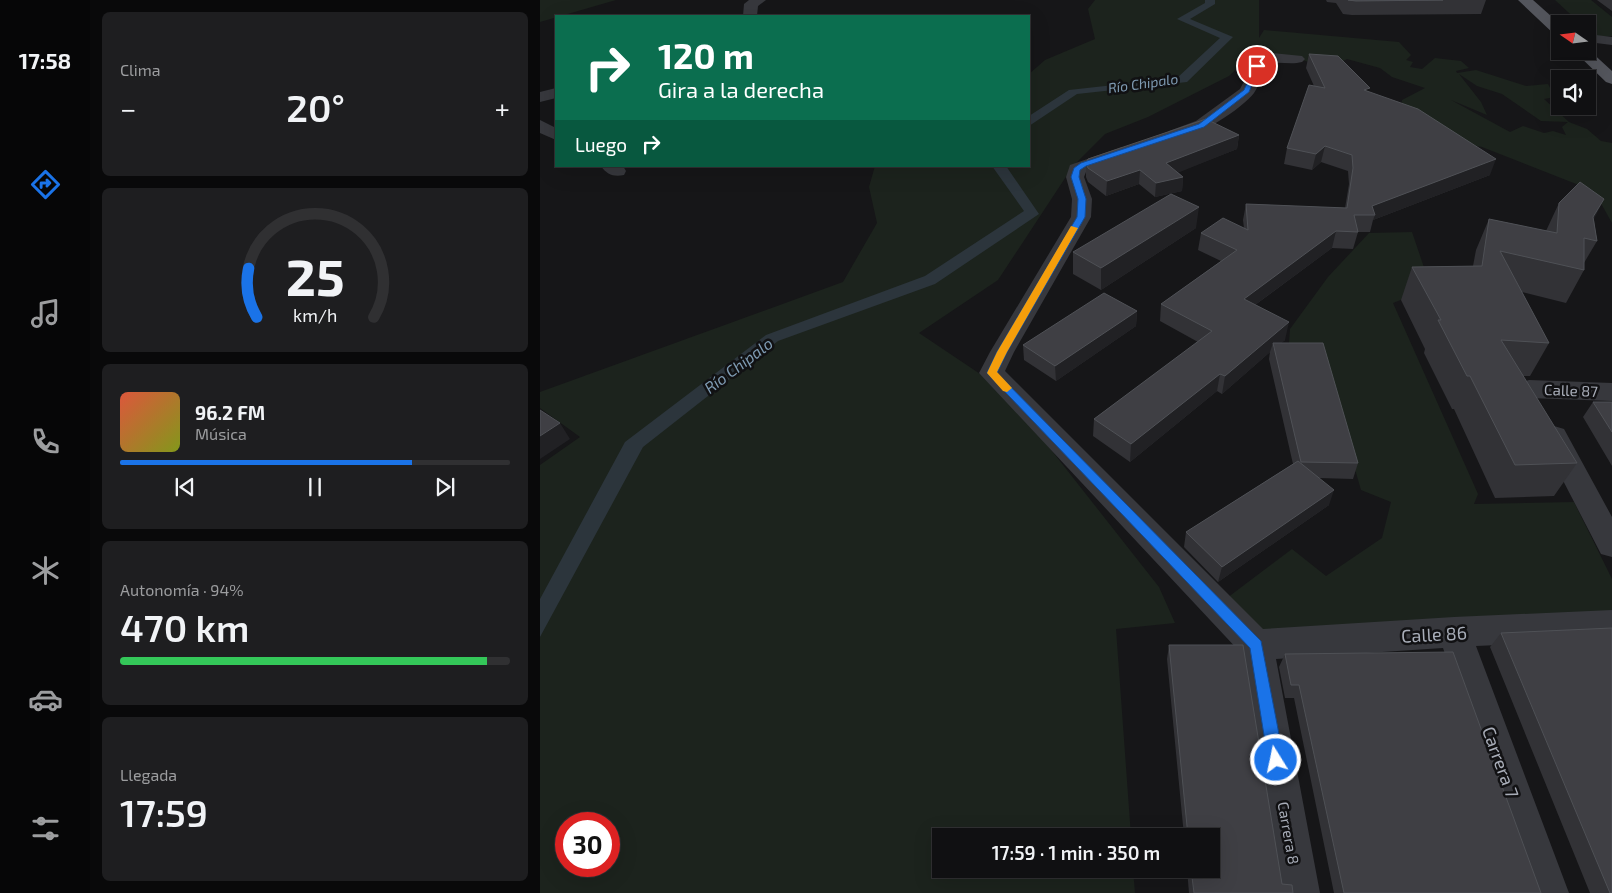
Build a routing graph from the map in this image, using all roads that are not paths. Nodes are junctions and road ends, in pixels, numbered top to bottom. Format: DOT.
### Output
graph roads {
  1 [pos="760,0"];
  2 [pos="1525,0"];
  3 [pos="750,15"];
  4 [pos="1551,24"];
  5 [pos="1596,39"];
  6 [pos="1612,42"];
  7 [pos="1596,43"];
  8 [pos="1612,56"];
  9 [pos="1297,59"];
  10 [pos="1591,60"];
  11 [pos="1612,79"];
  12 [pos="555,92"];
  13 [pos="540,97"];
  14 [pos="540,125"];
  15 [pos="555,134"];
  16 [pos="1612,392"];
  17 [pos="1612,545"];
  18 [pos="1612,625"];
  19 [pos="1454,632"];
  20 [pos="1256,645"];
  21 [pos="1299,893"];
  22 [pos="1548,893"];
  1 -- 3 [label="street"];
  2 -- 4 [label="main road"];
  5 -- 6 [label="street"];
  7 -- 8 [label="main road"];
  9 -- 20 [label="street"];
  10 -- 11 [label="main road"];
  12 -- 13 [label="street"];
  14 -- 15 [label="street"];
  16 -- 17 [label="street, Calle 87"];
  18 -- 19 [label="street, Calle 86"];
  19 -- 20 [label="street, Calle 86"];
  19 -- 22 [label="street, Carrera 7"];
  20 -- 21 [label="street, Carrera 8"];
}
